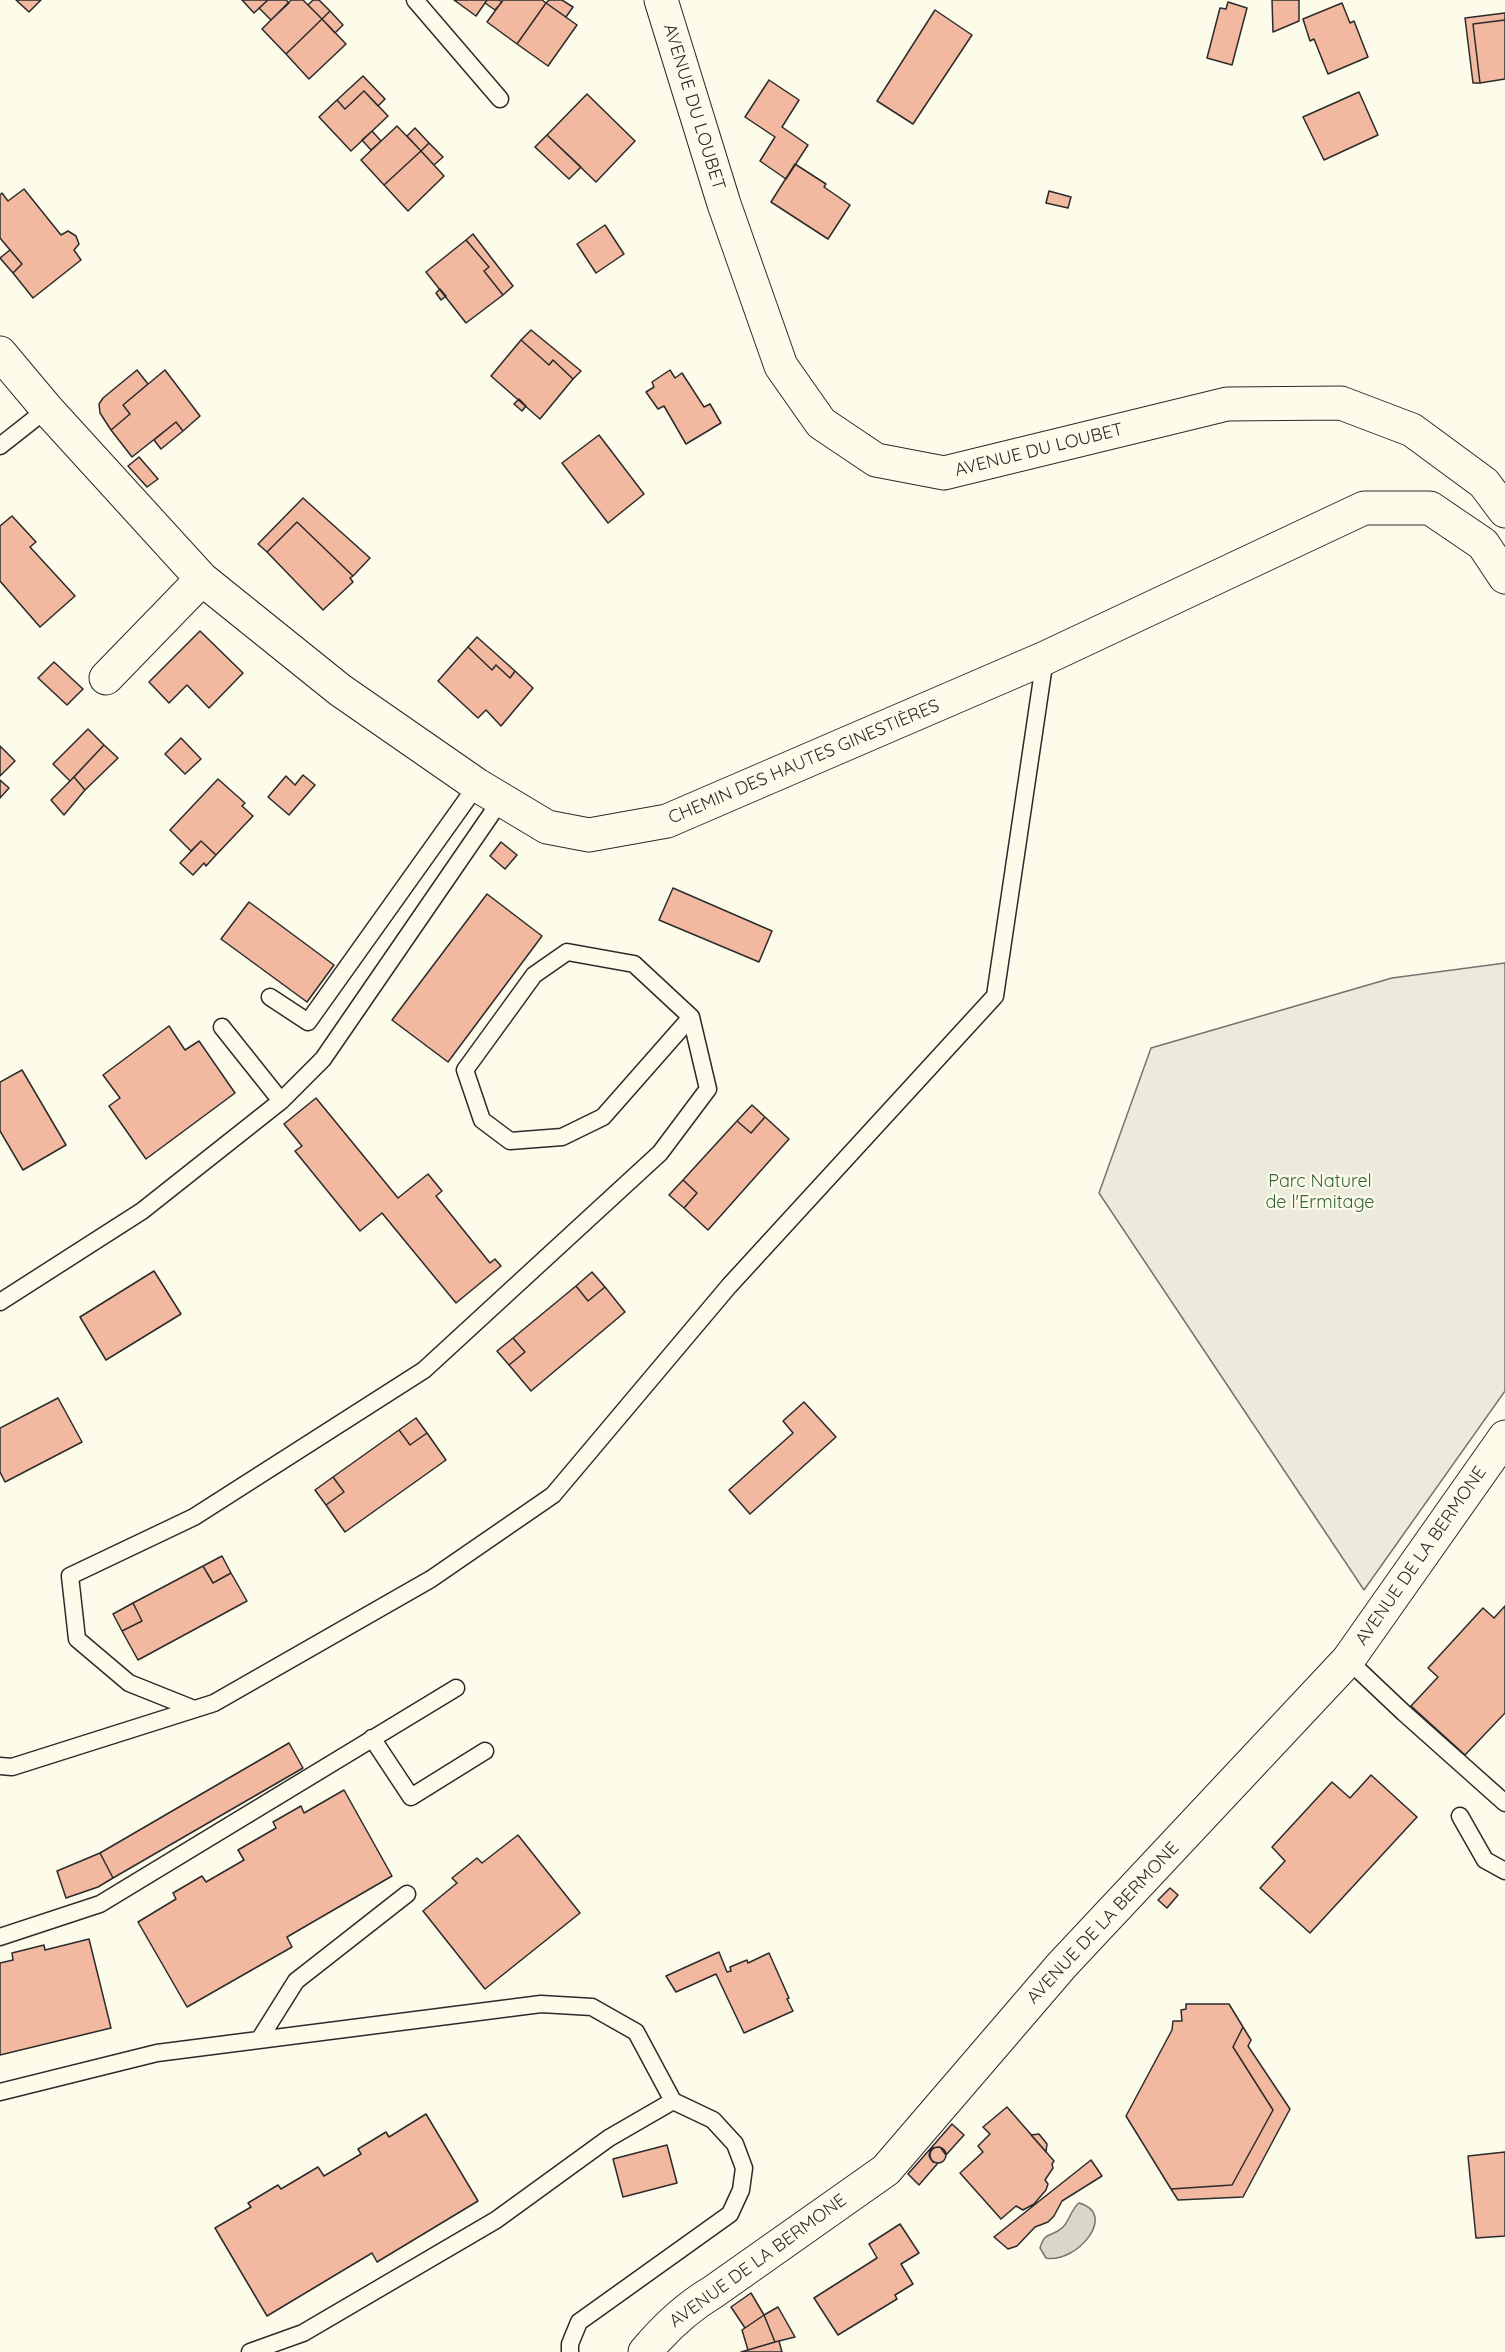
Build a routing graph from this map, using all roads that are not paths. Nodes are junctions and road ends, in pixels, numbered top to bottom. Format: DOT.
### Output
graph roads {
  1 [pos="415,0"];
  2 [pos="661,0"];
  3 [pos="500,99"];
  4 [pos="0,353"];
  5 [pos="47,409"];
  6 [pos="0,446"];
  7 [pos="1505,511"];
  8 [pos="1505,577"];
  9 [pos="202,579"];
  10 [pos="1045,658"];
  11 [pos="106,678"];
  12 [pos="489,792"];
  13 [pos="270,997"];
  14 [pos="691,1017"];
  15 [pos="222,1027"];
  16 [pos="281,1101"];
  17 [pos="0,1302"];
  18 [pos="1505,1437"];
  19 [pos="1348,1660"];
  20 [pos="456,1688"];
  21 [pos="194,1709"];
  22 [pos="372,1738"];
  23 [pos="485,1751"];
  24 [pos="0,1766"];
  25 [pos="1505,1803"];
  26 [pos="1460,1816"];
  27 [pos="1505,1871"];
  28 [pos="407,1894"];
  29 [pos="0,1937"];
  30 [pos="259,2040"];
  31 [pos="0,2092"];
  32 [pos="673,2101"];
  33 [pos="250,2352"];
  34 [pos="570,2352"];
  35 [pos="645,2352"];
  1 -- 3 [label="lane"];
  2 -- 7 [label="street, AVENUE DU LOUBET"];
  4 -- 5 [label="street, CHEMIN DES HAUTES GINESTIÈRES"];
  5 -- 6 [label="lane"];
  5 -- 9 [label="street, CHEMIN DES HAUTES GINESTIÈRES"];
  8 -- 10 [label="street, CHEMIN DES HAUTES GINESTIÈRES"];
  9 -- 11 [label="street"];
  9 -- 12 [label="street, CHEMIN DES HAUTES GINESTIÈRES"];
  10 -- 12 [label="street, CHEMIN DES HAUTES GINESTIÈRES"];
  10 -- 21 [label="lane"];
  12 -- 13 [label="lane"];
  12 -- 16 [label="lane"];
  14 -- 14 [label="lane"];
  14 -- 21 [label="lane"];
  15 -- 16 [label="lane"];
  16 -- 17 [label="lane"];
  18 -- 19 [label="street, AVENUE DE LA BERMONE"];
  19 -- 25 [label="lane"];
  19 -- 35 [label="street, AVENUE DE LA BERMONE"];
  20 -- 22 [label="lane"];
  21 -- 24 [label="lane"];
  22 -- 23 [label="lane"];
  22 -- 29 [label="lane"];
  26 -- 27 [label="lane"];
  28 -- 30 [label="lane"];
  30 -- 31 [label="lane"];
  30 -- 32 [label="lane"];
  32 -- 33 [label="lane"];
  32 -- 34 [label="lane"];
}
